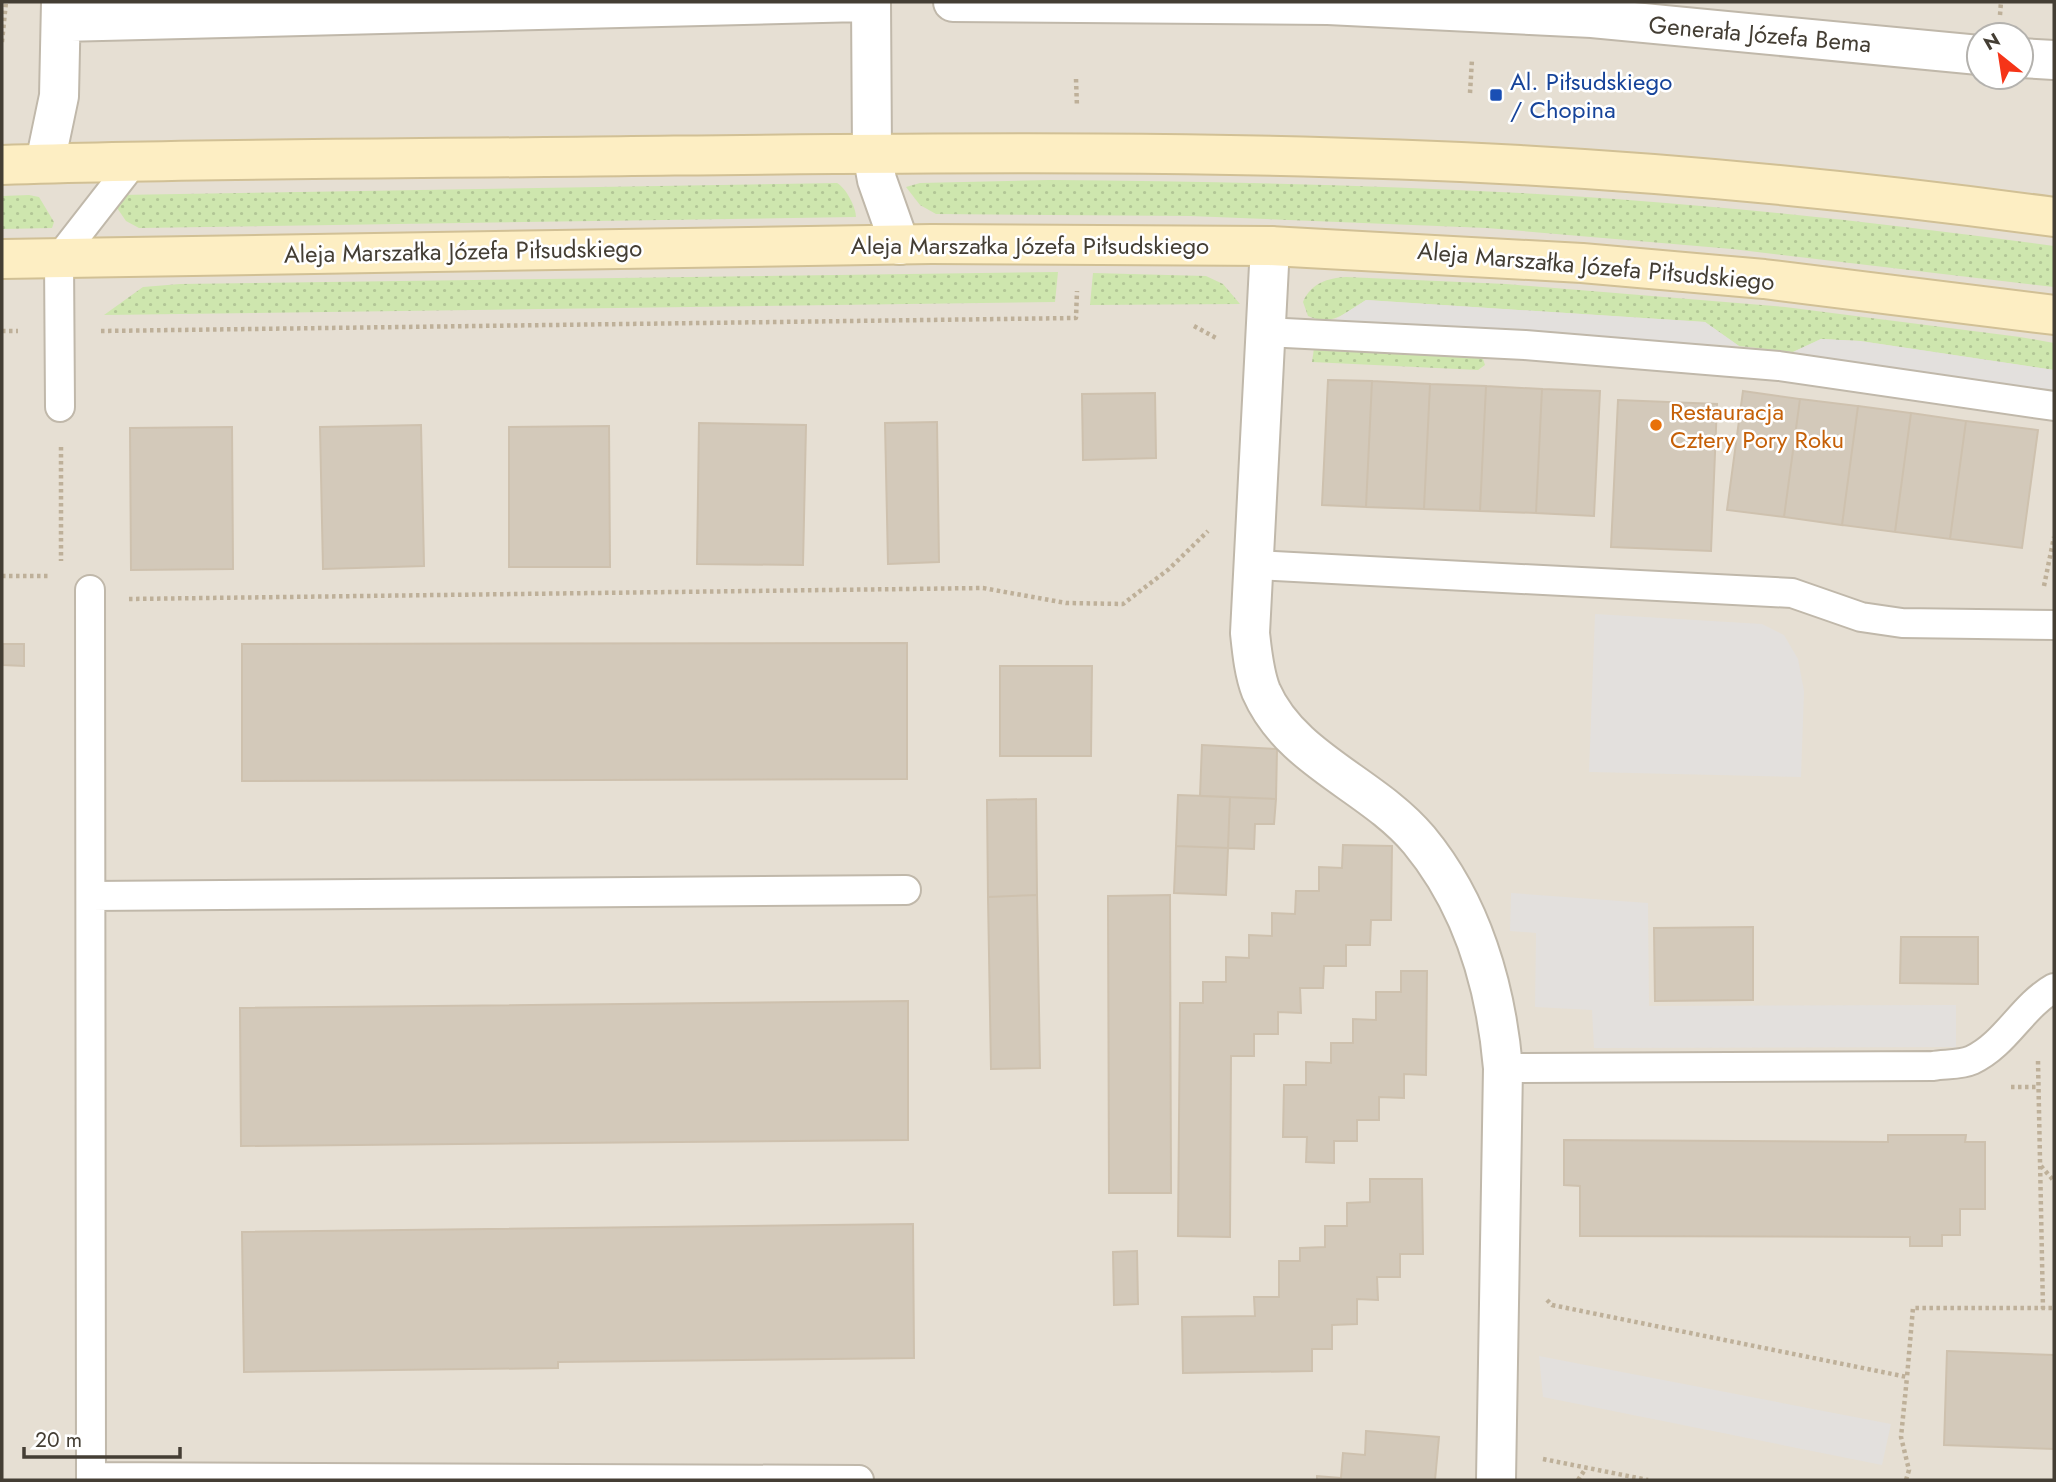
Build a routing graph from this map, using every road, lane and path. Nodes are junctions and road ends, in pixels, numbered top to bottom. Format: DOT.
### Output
graph roads {
  1 [pos="6,2"];
  2 [pos="862,2"];
  3 [pos="871,2"];
  4 [pos="953,2"];
  5 [pos="61,12"];
  6 [pos="2,42"];
  7 [pos="1965,54"];
  8 [pos="2035,59"];
  9 [pos="2054,60"];
  10 [pos="872,153"];
  11 [pos="45,163"];
  12 [pos="133,163"];
  13 [pos="2,165"];
  14 [pos="2054,217"];
  15 [pos="900,245"];
  16 [pos="1270,246"];
  17 [pos="60,258"];
  18 [pos="2,259"];
  19 [pos="2054,315"];
  20 [pos="1076,318"];
  21 [pos="2,331"];
  22 [pos="60,331"];
  23 [pos="1267,332"];
  24 [pos="2054,405"];
  25 [pos="60,407"];
  26 [pos="1209,530"];
  27 [pos="2054,537"];
  28 [pos="61,563"];
  29 [pos="1254,565"];
  30 [pos="90,590"];
  31 [pos="2043,597"];
  32 [pos="122,599"];
  33 [pos="2054,625"];
  34 [pos="906,890"];
  35 [pos="91,896"];
  36 [pos="2046,993"];
  37 [pos="1503,1068"];
  38 [pos="1997,1087"];
  39 [pos="2038,1087"];
  40 [pos="2040,1165"];
  41 [pos="2054,1181"];
  42 [pos="1544,1297"];
  43 [pos="2043,1308"];
  44 [pos="2054,1308"];
  45 [pos="1907,1377"];
  46 [pos="1541,1446"];
  47 [pos="1586,1468"];
  48 [pos="91,1479"];
  49 [pos="859,1480"];
  50 [pos="1496,1480"];
  51 [pos="1578,1480"];
  52 [pos="1648,1480"];
  53 [pos="1906,1480"];
  1 -- 6 [label="path"];
  2 -- 5 [label="street"];
  3 -- 10 [label="street"];
  4 -- 7 [label="street, Generała Józefa Bema"];
  5 -- 11 [label="street"];
  8 -- 9 [label="street"];
  10 -- 12 [label="street"];
  10 -- 14 [label="street"];
  10 -- 15 [label="street"];
  11 -- 12 [label="street"];
  11 -- 13 [label="street"];
  12 -- 17 [label="lane"];
  15 -- 16 [label="street, Aleja Marszałka Józefa Piłsudskiego"];
  15 -- 17 [label="street, Aleja Marszałka Józefa Piłsudskiego"];
  16 -- 19 [label="street, Aleja Marszałka Józefa Piłsudskiego"];
  16 -- 23 [label="street"];
  17 -- 18 [label="street, Aleja Marszałka Józefa Piłsudskiego"];
  17 -- 22 [label="lane"];
  20 -- 22 [label="path"];
  21 -- 22 [label="path"];
  22 -- 25 [label="lane"];
  23 -- 24 [label="lane"];
  23 -- 29 [label="street"];
  25 -- 28 [label="path"];
  26 -- 32 [label="path"];
  27 -- 31 [label="path"];
  29 -- 33 [label="lane"];
  29 -- 37 [label="street"];
  30 -- 35 [label="lane"];
  34 -- 35 [label="lane"];
  35 -- 48 [label="lane"];
  36 -- 37 [label="lane"];
  36 -- 39 [label="path"];
  37 -- 50 [label="street"];
  38 -- 39 [label="path"];
  39 -- 40 [label="path"];
  40 -- 41 [label="path"];
  40 -- 43 [label="path"];
  42 -- 45 [label="path"];
  43 -- 44 [label="path"];
  43 -- 45 [label="path"];
  45 -- 53 [label="path"];
  46 -- 47 [label="path"];
  47 -- 51 [label="path"];
  47 -- 52 [label="path"];
  48 -- 49 [label="lane"];
}
